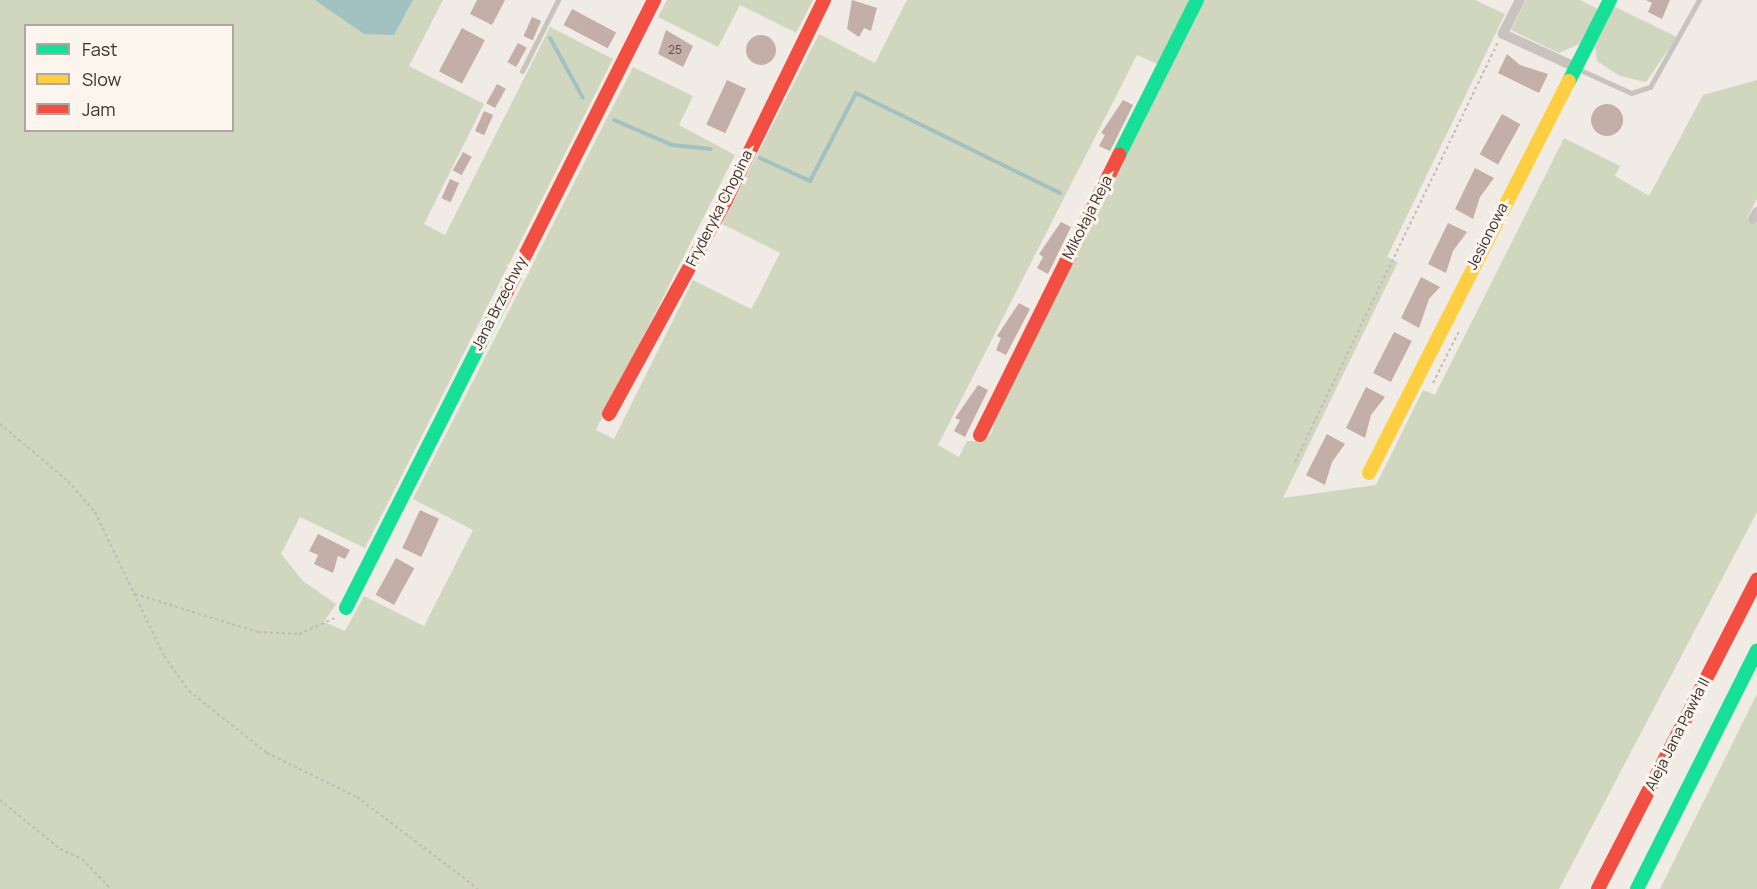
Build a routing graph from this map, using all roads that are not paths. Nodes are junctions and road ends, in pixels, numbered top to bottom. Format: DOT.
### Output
graph roads {
  1 [pos="558,0"];
  2 [pos="654,0"];
  3 [pos="824,0"];
  4 [pos="1197,0"];
  5 [pos="1520,0"];
  6 [pos="1610,0"];
  7 [pos="1699,0"];
  8 [pos="1573,66"];
  9 [pos="522,71"];
  10 [pos="609,414"];
  11 [pos="980,435"];
  12 [pos="1369,473"];
  13 [pos="1757,579"];
  14 [pos="346,608"];
  15 [pos="1757,650"];
  16 [pos="1598,889"];
  17 [pos="1637,889"];
  1 -- 9 [label="lane"];
  2 -- 14 [label="street, Jana Brzechwy"];
  3 -- 10 [label="street, Fryderyka Chopina"];
  4 -- 11 [label="street, Mikołaja Reja"];
  5 -- 8 [label="street"];
  6 -- 8 [label="street, Jesionowa"];
  7 -- 8 [label="lane"];
  8 -- 12 [label="street, Jesionowa"];
  13 -- 16 [label="street, Aleja Jana Pawła II"];
  15 -- 17 [label="street"];
}
